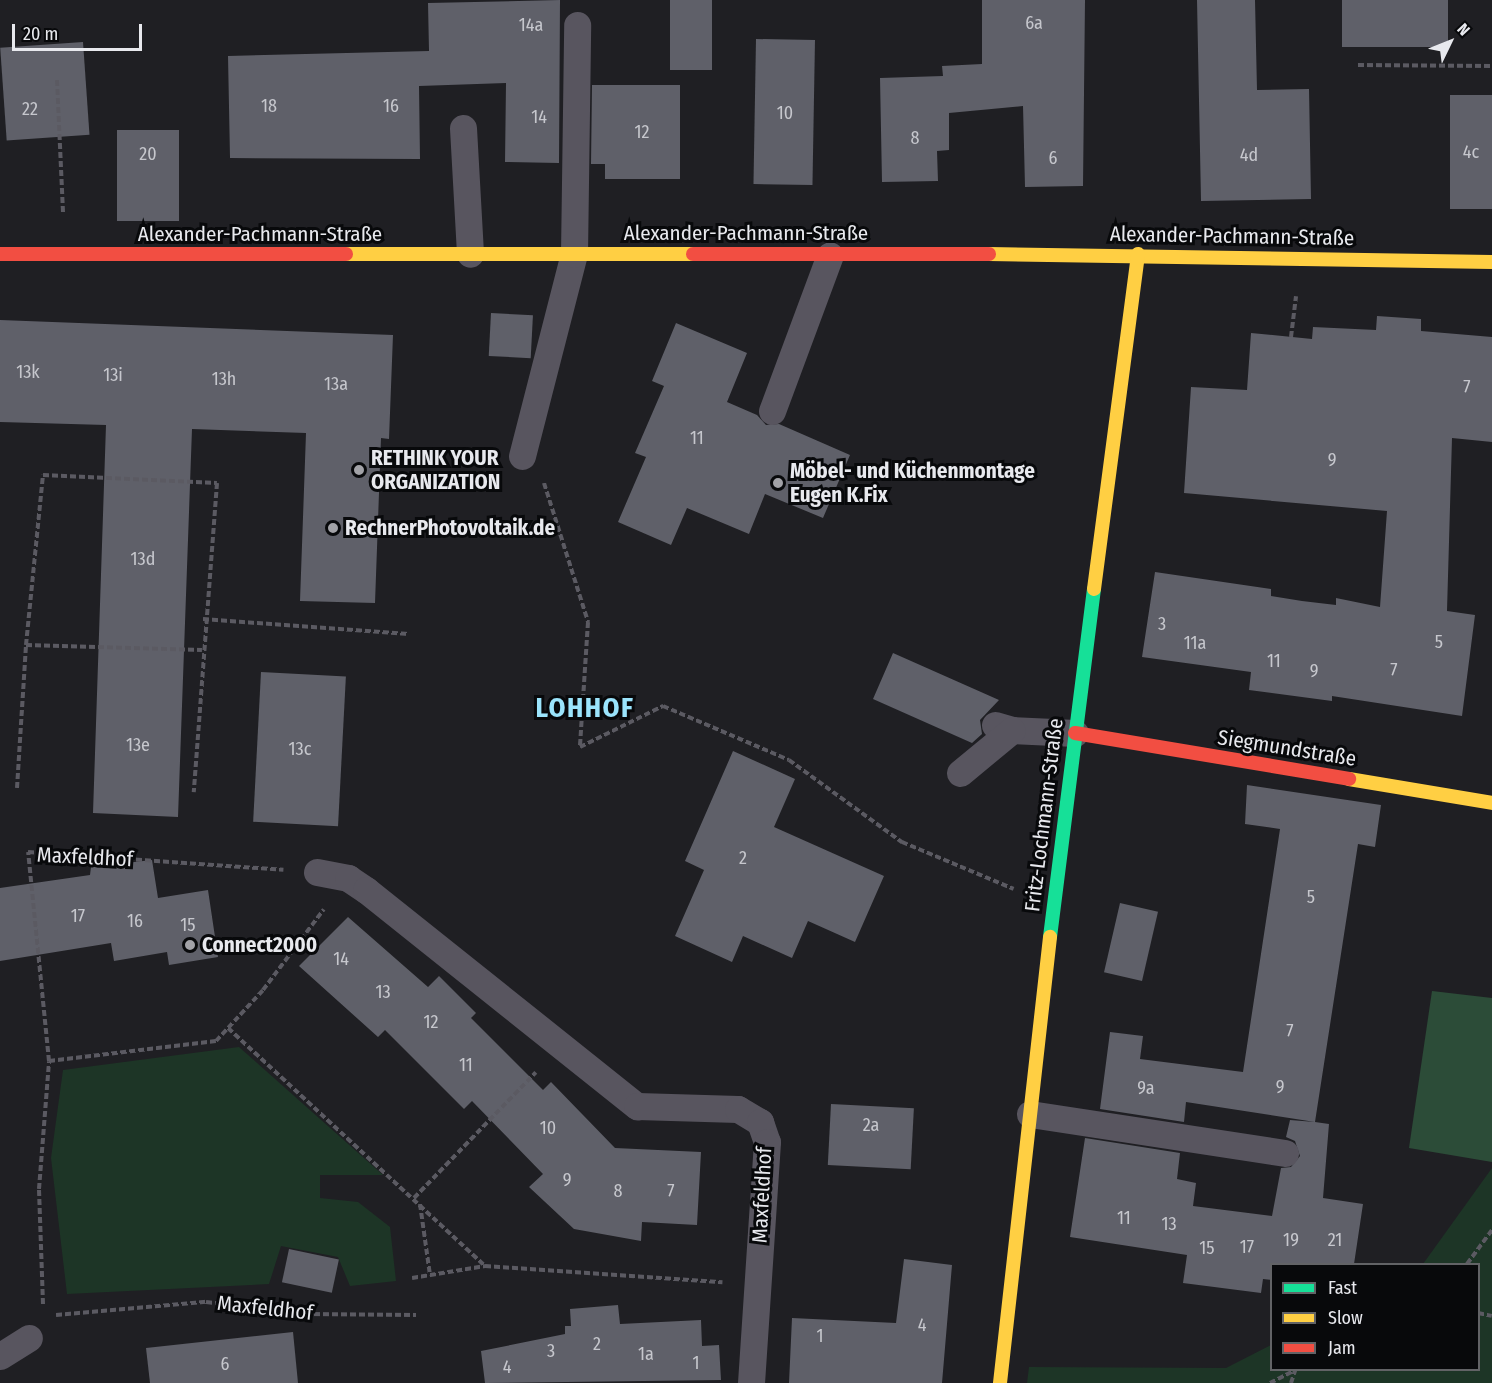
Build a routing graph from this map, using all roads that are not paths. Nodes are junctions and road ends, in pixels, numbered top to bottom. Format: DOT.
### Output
graph roads {
  1 [pos="577,25"];
  2 [pos="463,128"];
  3 [pos="0,254"];
  4 [pos="470,254"];
  5 [pos="574,254"];
  6 [pos="1138,254"];
  7 [pos="830,255"];
  8 [pos="1492,262"];
  9 [pos="772,411"];
  10 [pos="532,465"];
  11 [pos="1075,733"];
  12 [pos="960,773"];
  13 [pos="1492,803"];
  14 [pos="316,872"];
  15 [pos="1030,1114"];
  16 [pos="1285,1153"];
  17 [pos="29,1338"];
  18 [pos="0,1356"];
  19 [pos="751,1383"];
  20 [pos="1000,1383"];
  1 -- 5 [label="lane"];
  2 -- 4 [label="lane"];
  3 -- 4 [label="street, Alexander-Pachmann-Straße"];
  4 -- 5 [label="street, Alexander-Pachmann-Straße"];
  5 -- 7 [label="street, Alexander-Pachmann-Straße"];
  5 -- 10 [label="lane"];
  6 -- 7 [label="street, Alexander-Pachmann-Straße"];
  6 -- 8 [label="street, Alexander-Pachmann-Straße"];
  6 -- 11 [label="street, Fritz-Lochmann-Straße"];
  7 -- 9 [label="lane"];
  11 -- 12 [label="lane"];
  11 -- 13 [label="street, Siegmundstraße"];
  11 -- 15 [label="street, Fritz-Lochmann-Straße"];
  14 -- 19 [label="lane, Maxfeldhof"];
  15 -- 16 [label="lane"];
  15 -- 20 [label="street, Fritz-Lochmann-Straße"];
  17 -- 18 [label="lane"];
}
